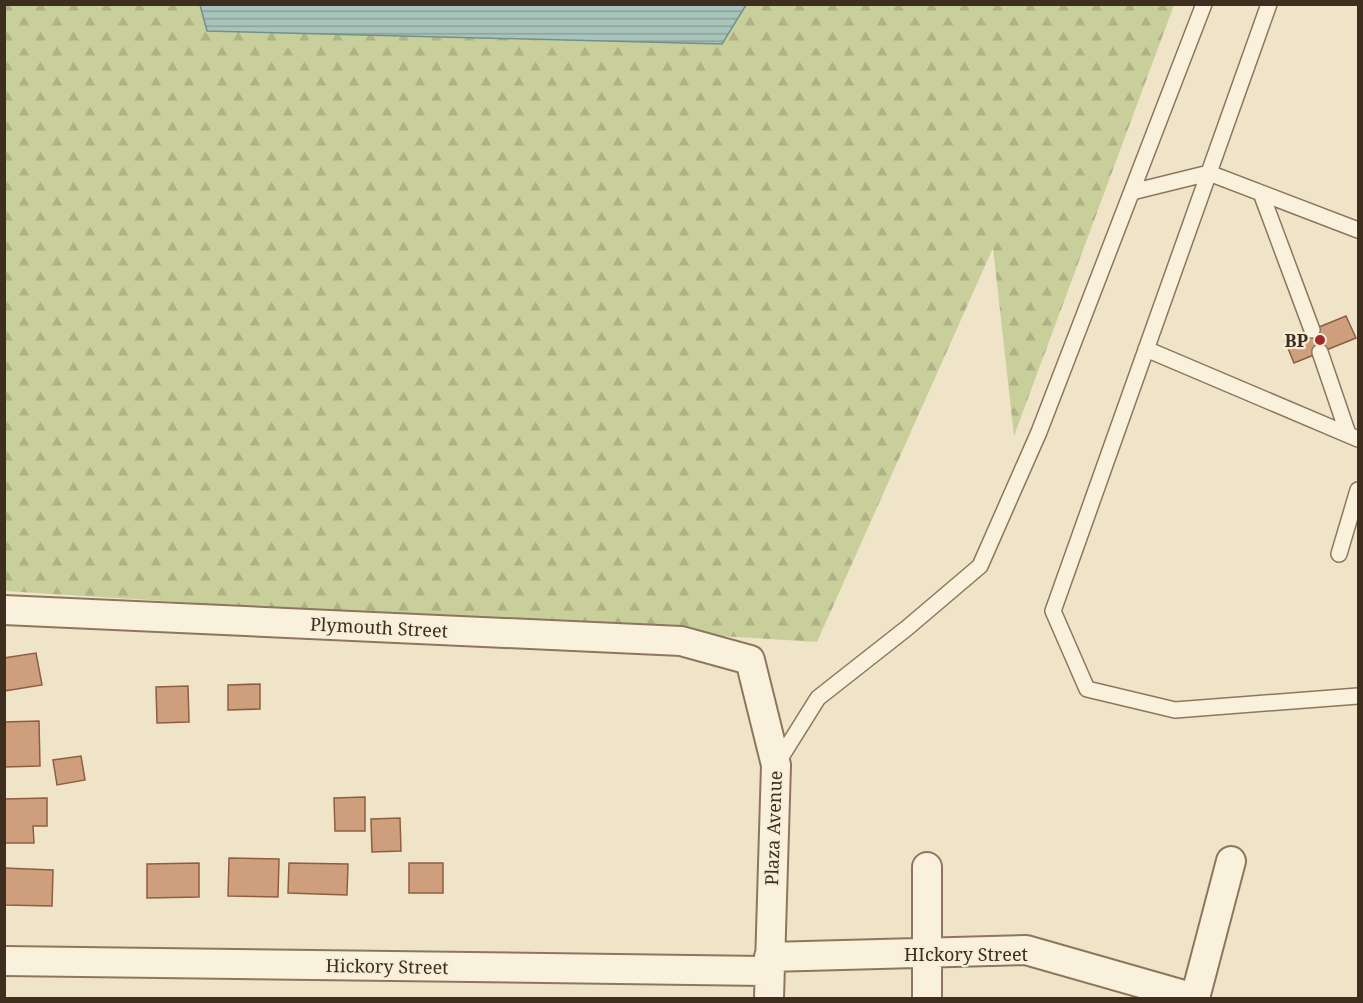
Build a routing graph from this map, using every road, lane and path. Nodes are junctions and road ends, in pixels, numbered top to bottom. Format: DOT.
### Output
graph roads {
  1 [pos="1204,4"];
  2 [pos="1269,4"];
  3 [pos="1209,173"];
  4 [pos="1132,192"];
  5 [pos="1260,193"];
  6 [pos="1359,230"];
  7 [pos="1312,330"];
  8 [pos="1146,349"];
  9 [pos="1320,352"];
  10 [pos="1354,436"];
  11 [pos="1359,490"];
  12 [pos="1339,554"];
  13 [pos="4,610"];
  14 [pos="750,660"];
  15 [pos="1359,696"];
  16 [pos="776,765"];
  17 [pos="1231,861"];
  18 [pos="927,867"];
  19 [pos="927,953"];
  20 [pos="4,961"];
  21 [pos="769,976"];
  22 [pos="927,999"];
  23 [pos="1195,999"];
  1 -- 4 [label="lane"];
  2 -- 3 [label="lane"];
  3 -- 4 [label="lane"];
  3 -- 5 [label="lane"];
  3 -- 8 [label="lane"];
  4 -- 16 [label="lane"];
  5 -- 6 [label="lane"];
  5 -- 7 [label="lane"];
  8 -- 10 [label="lane"];
  8 -- 15 [label="lane"];
  9 -- 10 [label="lane"];
  11 -- 12 [label="lane"];
  13 -- 14 [label="street, Plymouth Street"];
  14 -- 16 [label="street, Plaza Avenue"];
  16 -- 21 [label="street, Plaza Avenue"];
  17 -- 23 [label="street"];
  18 -- 19 [label="street"];
  19 -- 21 [label="street, HIckory Street"];
  19 -- 22 [label="street"];
  19 -- 23 [label="street, HIckory Street"];
  20 -- 21 [label="street, Hickory Street"];
}
